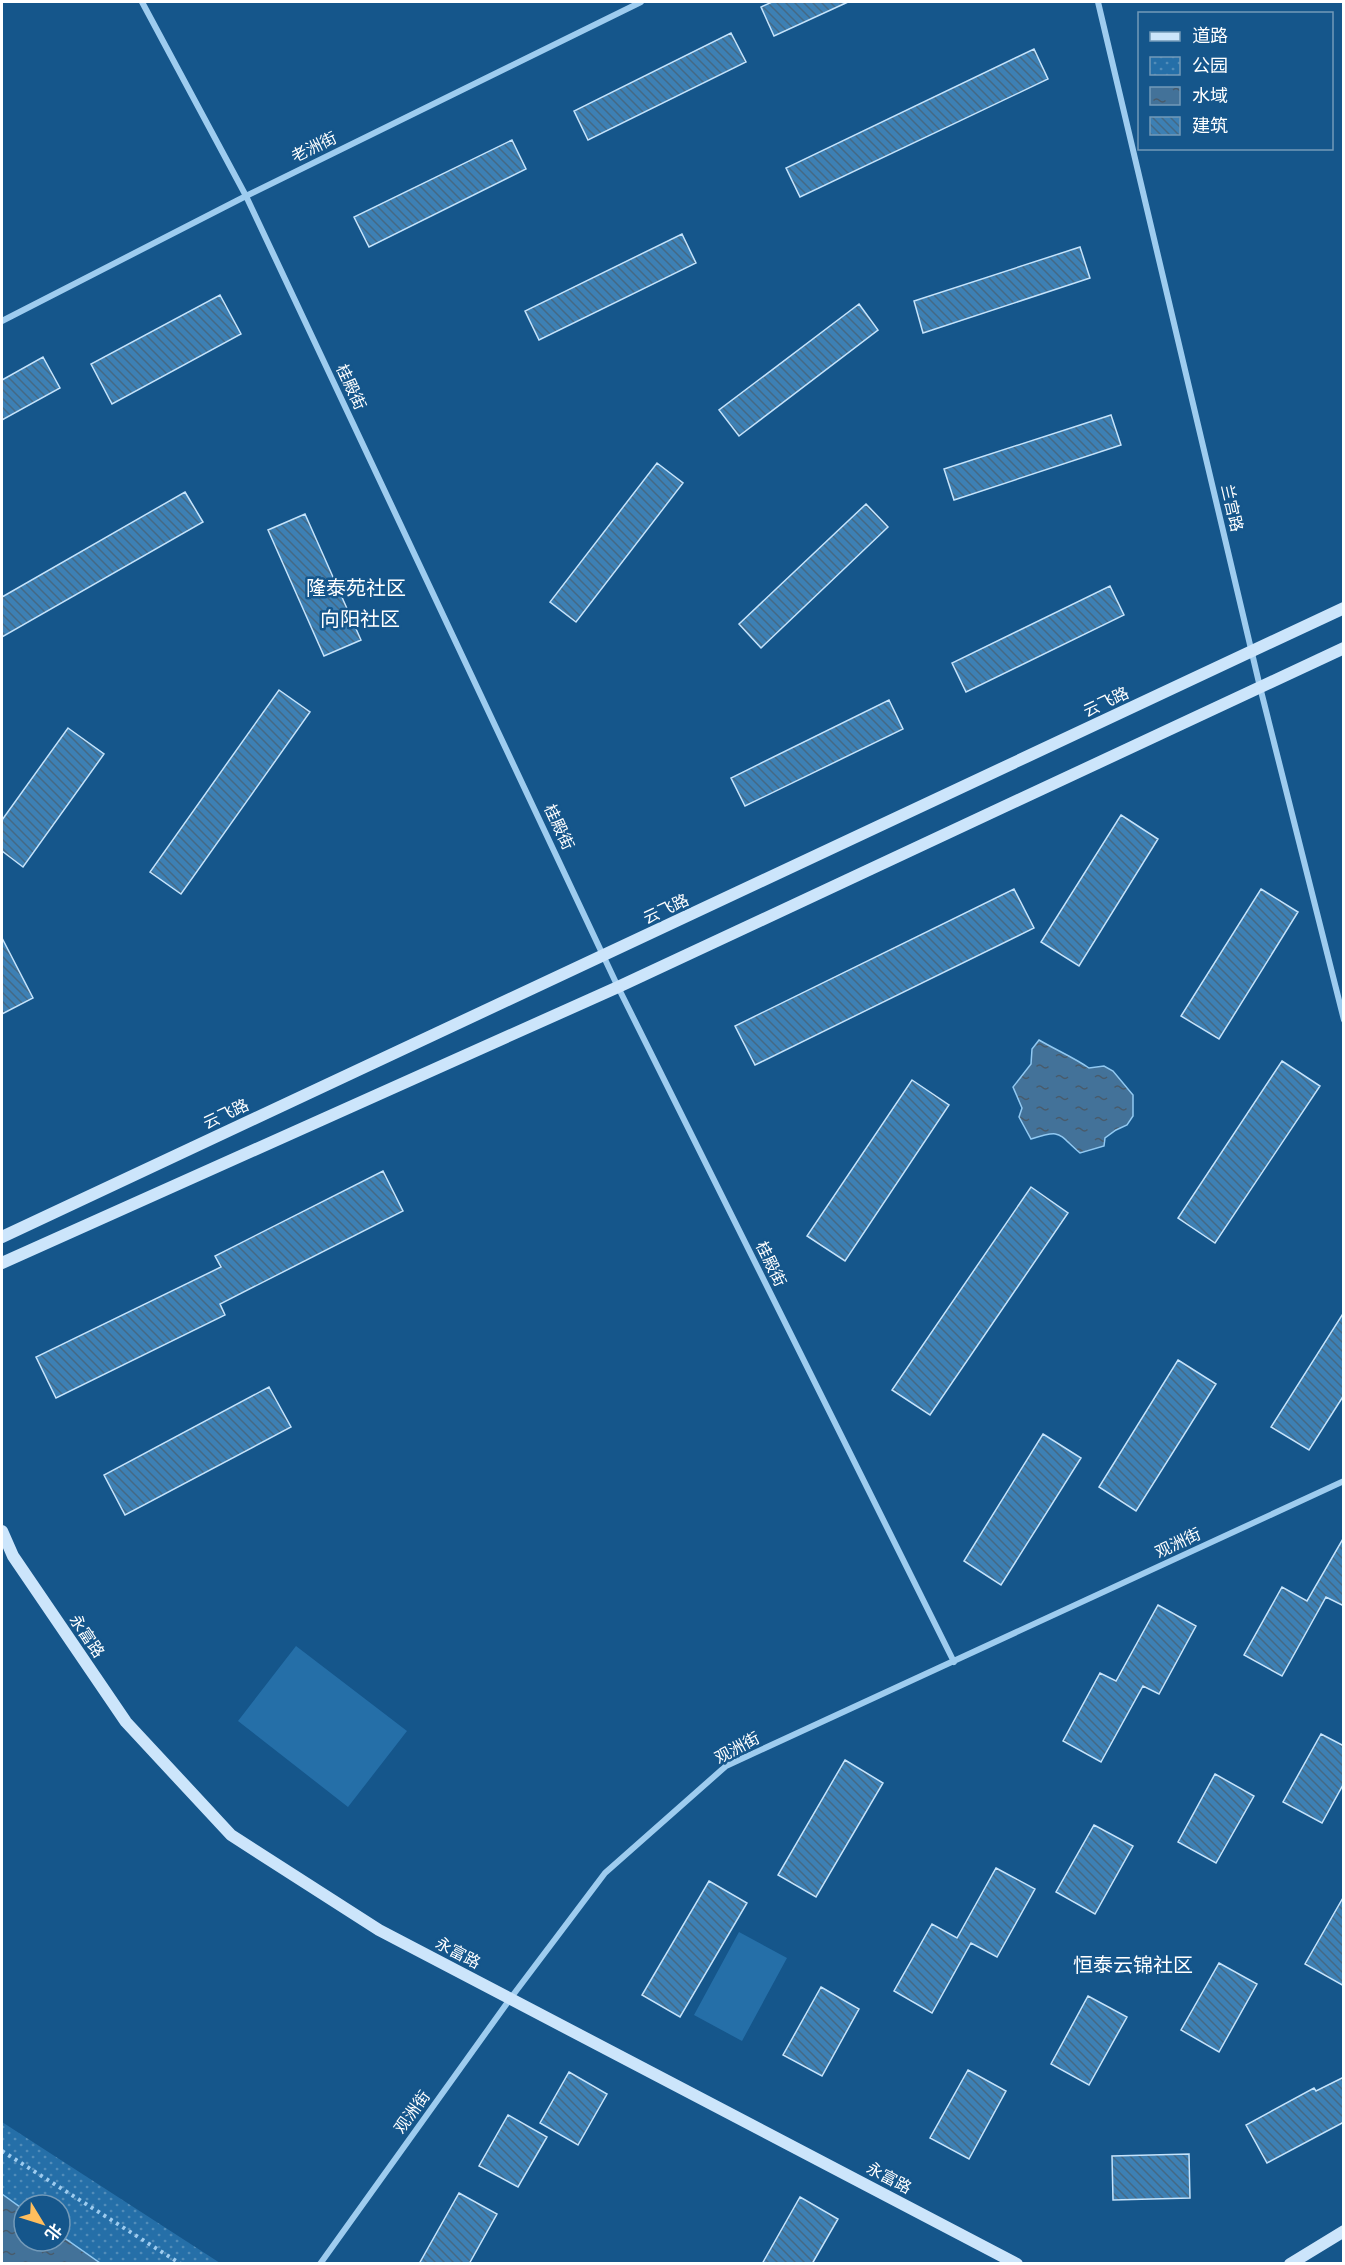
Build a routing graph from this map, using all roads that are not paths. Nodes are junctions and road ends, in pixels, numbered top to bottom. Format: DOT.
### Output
graph roads {
  1 [pos="142,2"];
  2 [pos="641,2"];
  3 [pos="1098,2"];
  4 [pos="246,196"];
  5 [pos="2,321"];
  6 [pos="1344,608"];
  7 [pos="1344,648"];
  8 [pos="1251,650"];
  9 [pos="1260,687"];
  10 [pos="605,955"];
  11 [pos="618,987"];
  12 [pos="1344,1020"];
  13 [pos="2,1237"];
  14 [pos="2,1263"];
  15 [pos="1344,1481"];
  16 [pos="2,1531"];
  17 [pos="954,1662"];
  18 [pos="510,1999"];
  19 [pos="1344,2231"];
  20 [pos="320,2264"];
  21 [pos="1017,2264"];
  22 [pos="1290,2264"];
  1 -- 4 [label="street, 桂殿街"];
  2 -- 4 [label="street, 老洲街"];
  3 -- 8 [label="street, 兰宫路"];
  4 -- 5 [label="street, 老洲街"];
  4 -- 10 [label="street, 桂殿街"];
  6 -- 8 [label="main road, 云飞路"];
  7 -- 9 [label="main road"];
  8 -- 9 [label="street, 兰宫路"];
  8 -- 10 [label="main road, 云飞路"];
  9 -- 11 [label="main road"];
  9 -- 12 [label="street, 兰宫路"];
  10 -- 11 [label="street, 桂殿街"];
  10 -- 13 [label="main road, 云飞路"];
  11 -- 14 [label="main road"];
  11 -- 17 [label="street, 桂殿街"];
  15 -- 17 [label="street, 观洲街"];
  16 -- 18 [label="main road, 永富路"];
  17 -- 18 [label="street, 观洲街"];
  18 -- 20 [label="street, 观洲街"];
  18 -- 21 [label="main road, 永富路"];
  19 -- 22 [label="main road"];
}
